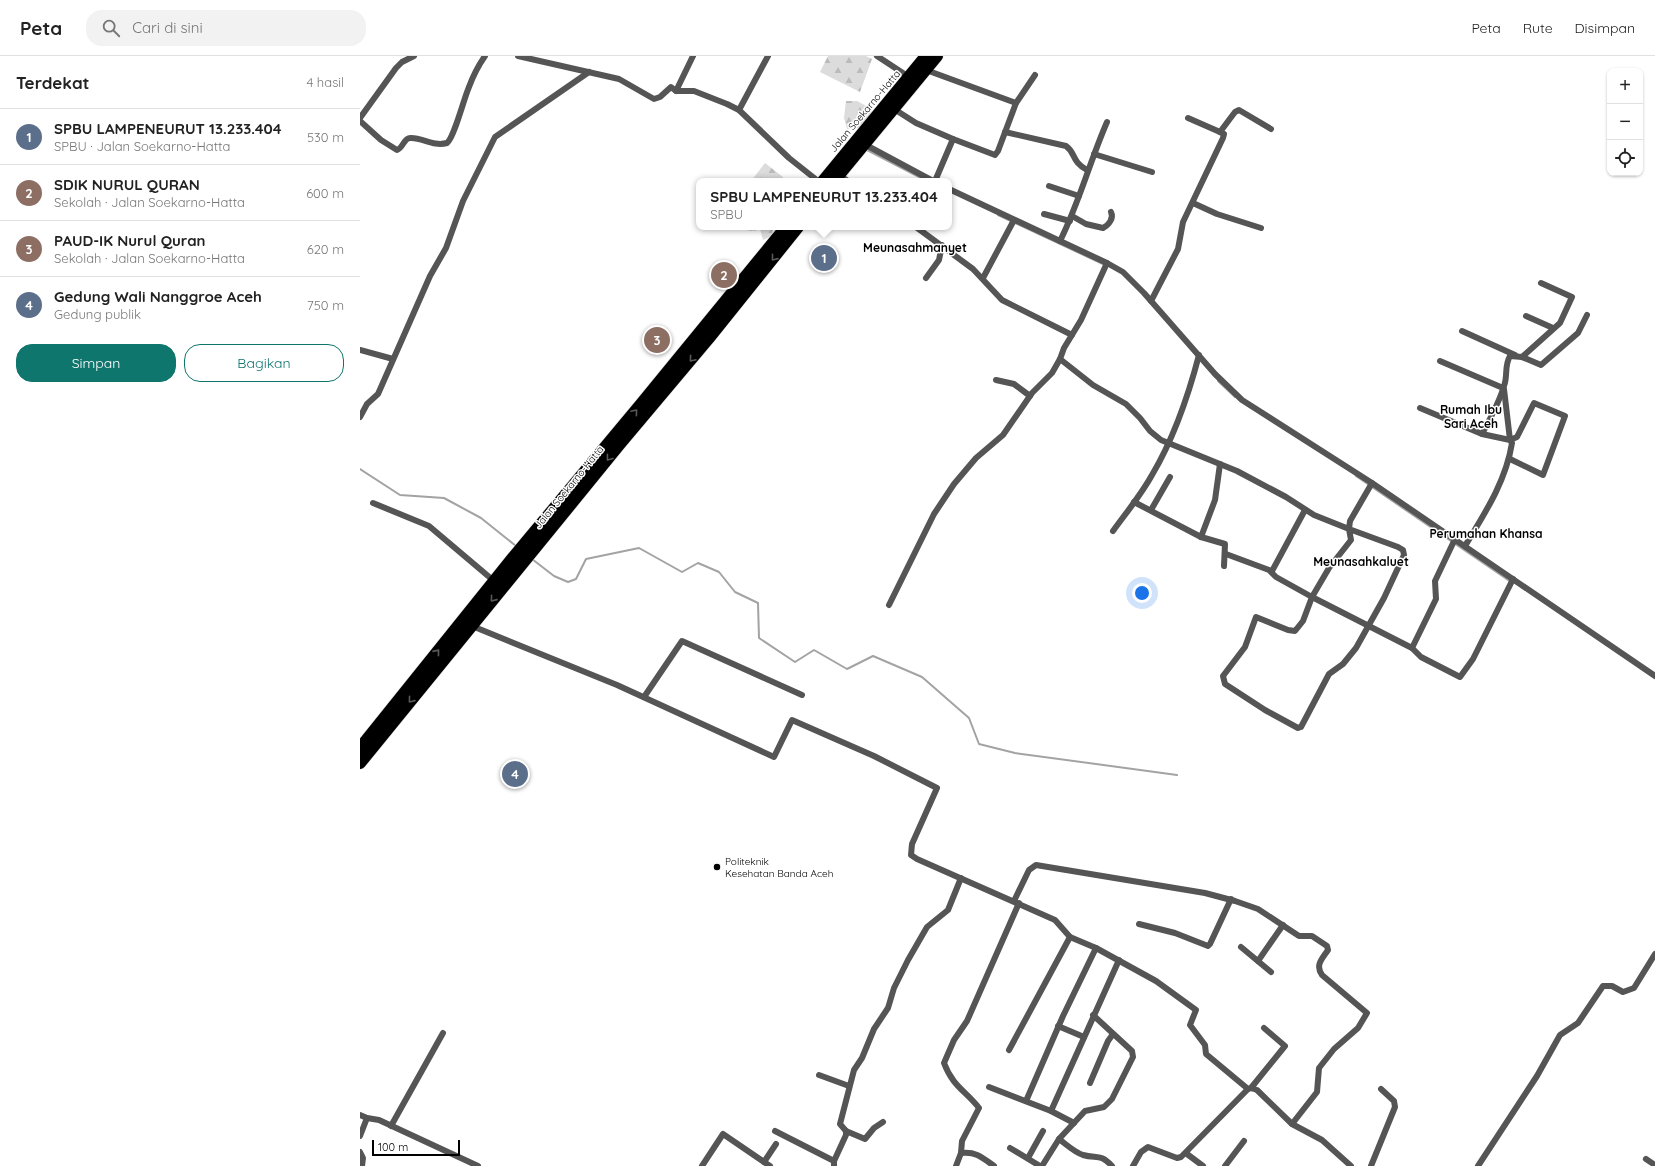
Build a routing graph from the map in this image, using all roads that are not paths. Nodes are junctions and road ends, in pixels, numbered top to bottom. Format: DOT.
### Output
graph roads {
  1 [pos="414,56"];
  2 [pos="485,56"];
  3 [pos="518,56"];
  4 [pos="694,56"];
  5 [pos="768,56"];
  6 [pos="877,56"];
  7 [pos="926,56"];
  8 [pos="937,56"];
  9 [pos="926,70"];
  10 [pos="589,72"];
  11 [pos="1035,75"];
  12 [pos="909,77"];
  13 [pos="676,90"];
  14 [pos="1016,103"];
  15 [pos="894,109"];
  16 [pos="738,110"];
  17 [pos="1188,118"];
  18 [pos="360,119"];
  19 [pos="1107,122"];
  20 [pos="1271,129"];
  21 [pos="1005,132"];
  22 [pos="1220,132"];
  23 [pos="953,139"];
  24 [pos="857,148"];
  25 [pos="1094,154"];
  26 [pos="1087,170"];
  27 [pos="1152,172"];
  28 [pos="814,178"];
  29 [pos="826,178"];
  30 [pos="841,178"];
  31 [pos="927,178"];
  32 [pos="935,178"];
  33 [pos="1049,186"];
  34 [pos="952,191"];
  35 [pos="1079,196"];
  36 [pos="1193,203"];
  37 [pos="1111,212"];
  38 [pos="1044,214"];
  39 [pos="1071,218"];
  40 [pos="1013,223"];
  41 [pos="1261,228"];
  42 [pos="784,230"];
  43 [pos="795,230"];
  44 [pos="921,230"];
  45 [pos="1060,242"];
  46 [pos="942,245"];
  47 [pos="1105,265"];
  48 [pos="926,278"];
  49 [pos="983,278"];
  50 [pos="1541,283"];
  51 [pos="1151,301"];
  52 [pos="725,310"];
  53 [pos="1587,315"];
  54 [pos="1526,316"];
  55 [pos="1553,328"];
  56 [pos="1462,331"];
  57 [pos="1072,335"];
  58 [pos="360,350"];
  59 [pos="1199,355"];
  60 [pos="1515,355"];
  61 [pos="1522,357"];
  62 [pos="393,359"];
  63 [pos="1060,359"];
  64 [pos="1440,361"];
  65 [pos="996,380"];
  66 [pos="1503,388"];
  67 [pos="1030,396"];
  68 [pos="1420,408"];
  69 [pos="360,417"];
  70 [pos="1482,434"];
  71 [pos="1510,440"];
  72 [pos="1168,444"];
  73 [pos="1510,459"];
  74 [pos="1220,464"];
  75 [pos="1170,477"];
  76 [pos="1370,485"];
  77 [pos="1134,502"];
  78 [pos="373,503"];
  79 [pos="1151,510"];
  80 [pos="1305,510"];
  81 [pos="1349,529"];
  82 [pos="1113,531"];
  83 [pos="1201,537"];
  84 [pos="1453,542"];
  85 [pos="1466,546"];
  86 [pos="1226,554"];
  87 [pos="514,564"];
  88 [pos="1224,566"];
  89 [pos="1272,571"];
  90 [pos="1513,579"];
  91 [pos="494,581"];
  92 [pos="1312,597"];
  93 [pos="889,605"];
  94 [pos="472,626"];
  95 [pos="1368,626"];
  96 [pos="1412,648"];
  97 [pos="1655,676"];
  98 [pos="802,695"];
  99 [pos="644,697"];
  100 [pos="360,748"];
  101 [pos="360,763"];
  102 [pos="961,878"];
  103 [pos="1231,899"];
  104 [pos="1017,902"];
  105 [pos="1139,924"];
  106 [pos="1283,925"];
  107 [pos="1070,937"];
  108 [pos="1241,947"];
  109 [pos="1096,948"];
  110 [pos="1655,954"];
  111 [pos="1119,960"];
  112 [pos="1258,961"];
  113 [pos="1271,972"];
  114 [pos="1093,1015"];
  115 [pos="1058,1026"];
  116 [pos="1264,1028"];
  117 [pos="443,1033"];
  118 [pos="1113,1034"];
  119 [pos="1084,1037"];
  120 [pos="1009,1050"];
  121 [pos="819,1075"];
  122 [pos="1090,1083"];
  123 [pos="849,1086"];
  124 [pos="990,1087"];
  125 [pos="1249,1088"];
  126 [pos="1381,1089"];
  127 [pos="1026,1101"];
  128 [pos="1051,1111"];
  129 [pos="360,1115"];
  130 [pos="367,1118"];
  131 [pos="883,1122"];
  132 [pos="1074,1123"];
  133 [pos="1292,1124"];
  134 [pos="391,1126"];
  135 [pos="775,1131"];
  136 [pos="846,1131"];
  137 [pos="1043,1131"];
  138 [pos="360,1136"];
  139 [pos="1059,1139"];
  140 [pos="1244,1141"];
  141 [pos="776,1144"];
  142 [pos="1010,1148"];
  143 [pos="360,1152"];
  144 [pos="962,1153"];
  145 [pos="1187,1154"];
  146 [pos="1028,1158"];
  147 [pos="1646,1159"];
  148 [pos="834,1163"];
  149 [pos="767,1164"];
  150 [pos="1655,1164"];
  151 [pos="362,1166"];
  152 [pos="478,1166"];
  153 [pos="702,1166"];
  154 [pos="956,1166"];
  155 [pos="994,1166"];
  156 [pos="1041,1166"];
  157 [pos="1112,1166"];
  158 [pos="1133,1166"];
  159 [pos="1204,1166"];
  160 [pos="1225,1166"];
  161 [pos="1351,1166"];
  162 [pos="1371,1166"];
  163 [pos="1478,1166"];
  1 -- 18 [label="street"];
  2 -- 18 [label="street"];
  3 -- 10 [label="street"];
  4 -- 13 [label="street"];
  5 -- 16 [label="street"];
  6 -- 12 [label="street"];
  7 -- 12 [label="highway, Jalan Soekarno-Hatta"];
  8 -- 9 [label="highway, Jalan Soekarno-Hatta"];
  9 -- 14 [label="street"];
  9 -- 15 [label="highway, Jalan Soekarno-Hatta"];
  10 -- 13 [label="street"];
  10 -- 62 [label="street"];
  11 -- 14 [label="street"];
  12 -- 24 [label="highway, Jalan Soekarno-Hatta"];
  13 -- 16 [label="street"];
  14 -- 21 [label="street"];
  15 -- 23 [label="street"];
  15 -- 24 [label="highway, Jalan Soekarno-Hatta"];
  16 -- 28 [label="street"];
  17 -- 22 [label="street"];
  19 -- 25 [label="street"];
  20 -- 22 [label="street"];
  21 -- 23 [label="street"];
  21 -- 26 [label="street"];
  22 -- 36 [label="street"];
  23 -- 32 [label="street"];
  24 -- 29 [label="highway, Jalan Soekarno-Hatta"];
  24 -- 30 [label="highway, Jalan Soekarno-Hatta"];
  24 -- 31 [label="street"];
  25 -- 26 [label="street"];
  25 -- 27 [label="street"];
  26 -- 35 [label="street"];
  33 -- 35 [label="street"];
  34 -- 40 [label="street"];
  35 -- 39 [label="street"];
  36 -- 41 [label="street"];
  36 -- 51 [label="street"];
  37 -- 39 [label="street"];
  38 -- 39 [label="street"];
  39 -- 45 [label="street"];
  40 -- 45 [label="street"];
  40 -- 49 [label="street"];
  42 -- 52 [label="highway, Jalan Soekarno-Hatta"];
  43 -- 52 [label="highway, Jalan Soekarno-Hatta, one-way"];
  44 -- 46 [label="street"];
  45 -- 47 [label="street"];
  46 -- 48 [label="street"];
  46 -- 49 [label="street"];
  47 -- 51 [label="street"];
  47 -- 57 [label="street"];
  49 -- 57 [label="street"];
  50 -- 55 [label="street"];
  51 -- 59 [label="street"];
  52 -- 87 [label="highway, Jalan Soekarno-Hatta"];
  53 -- 61 [label="street"];
  54 -- 55 [label="street"];
  55 -- 61 [label="street"];
  56 -- 60 [label="street"];
  57 -- 63 [label="street"];
  58 -- 62 [label="street"];
  59 -- 72 [label="street"];
  59 -- 76 [label="street"];
  60 -- 61 [label="street"];
  60 -- 66 [label="street"];
  62 -- 69 [label="street"];
  63 -- 67 [label="street"];
  63 -- 72 [label="street"];
  64 -- 66 [label="street"];
  65 -- 67 [label="street"];
  66 -- 70 [label="street"];
  66 -- 71 [label="street"];
  67 -- 93 [label="street"];
  68 -- 70 [label="street"];
  70 -- 71 [label="street"];
  71 -- 73 [label="street"];
  71 -- 73 [label="street"];
  72 -- 74 [label="street"];
  72 -- 77 [label="street"];
  73 -- 85 [label="street"];
  74 -- 80 [label="street"];
  74 -- 83 [label="street"];
  75 -- 79 [label="street"];
  76 -- 81 [label="street"];
  76 -- 84 [label="street"];
  77 -- 79 [label="street"];
  77 -- 82 [label="street"];
  78 -- 91 [label="street"];
  79 -- 83 [label="street"];
  80 -- 81 [label="street"];
  80 -- 89 [label="street"];
  81 -- 92 [label="street"];
  81 -- 95 [label="street"];
  83 -- 86 [label="street"];
  84 -- 85 [label="street"];
  84 -- 96 [label="street"];
  85 -- 90 [label="street"];
  86 -- 88 [label="street"];
  86 -- 89 [label="street"];
  87 -- 91 [label="highway, Jalan Soekarno-Hatta"];
  87 -- 94 [label="highway, Jalan Soekarno-Hatta, one-way"];
  89 -- 92 [label="street"];
  90 -- 96 [label="street"];
  90 -- 97 [label="street"];
  100 -- 91 [label="highway, Jalan Soekarno-Hatta, one-way"];
  92 -- 95 [label="street"];
  92 -- 95 [label="street"];
  94 -- 99 [label="street"];
  94 -- 101 [label="highway, Jalan Soekarno-Hatta, one-way"];
  95 -- 96 [label="street"];
  98 -- 99 [label="street"];
  99 -- 102 [label="street"];
  102 -- 104 [label="street"];
  102 -- 123 [label="street"];
  103 -- 104 [label="street"];
  103 -- 105 [label="street"];
  103 -- 106 [label="street"];
  104 -- 107 [label="street"];
  104 -- 144 [label="street"];
  106 -- 112 [label="street"];
  106 -- 133 [label="street"];
  107 -- 109 [label="street"];
  107 -- 120 [label="street"];
  108 -- 112 [label="street"];
  109 -- 111 [label="street"];
  109 -- 115 [label="street"];
  110 -- 163 [label="street"];
  111 -- 114 [label="street"];
  111 -- 125 [label="street"];
  112 -- 113 [label="street"];
  114 -- 118 [label="street"];
  114 -- 119 [label="street"];
  115 -- 119 [label="street"];
  115 -- 127 [label="street"];
  116 -- 125 [label="street"];
  117 -- 134 [label="street"];
  118 -- 122 [label="street"];
  118 -- 132 [label="street"];
  119 -- 128 [label="street"];
  121 -- 123 [label="street"];
  123 -- 136 [label="street"];
  124 -- 127 [label="street"];
  125 -- 133 [label="street"];
  125 -- 145 [label="street"];
  126 -- 162 [label="street"];
  127 -- 128 [label="street"];
  128 -- 132 [label="street"];
  129 -- 130 [label="street"];
  130 -- 134 [label="street"];
  130 -- 138 [label="street"];
  131 -- 136 [label="street"];
  132 -- 139 [label="street"];
  133 -- 161 [label="street"];
  134 -- 152 [label="street"];
  135 -- 148 [label="street"];
  136 -- 148 [label="street"];
  137 -- 146 [label="street"];
  139 -- 156 [label="street"];
  139 -- 157 [label="street"];
  140 -- 160 [label="street"];
  141 -- 149 [label="street"];
  142 -- 146 [label="street"];
  143 -- 151 [label="street"];
  144 -- 154 [label="street"];
  144 -- 155 [label="street"];
  145 -- 158 [label="street"];
  145 -- 159 [label="street"];
  146 -- 156 [label="street"];
  147 -- 150 [label="street"];
  149 -- 153 [label="street"];
}
